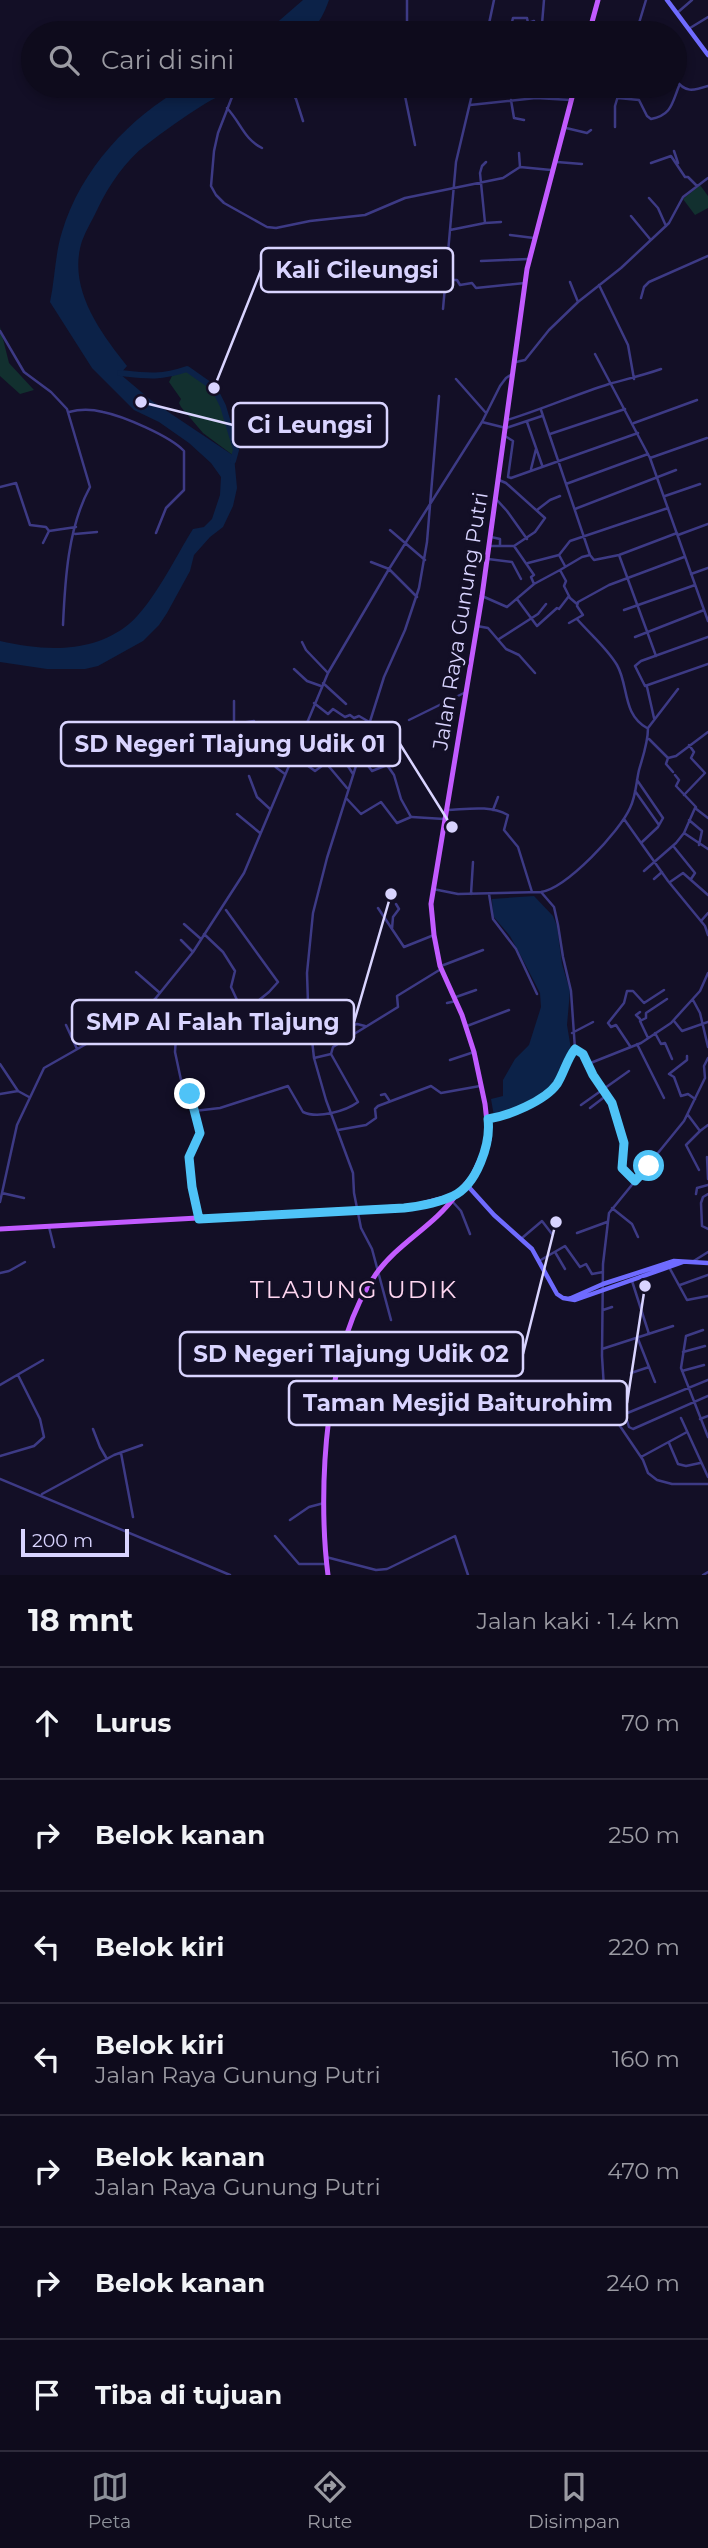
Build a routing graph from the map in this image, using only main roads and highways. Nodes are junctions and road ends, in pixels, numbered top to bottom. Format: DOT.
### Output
graph roads {
  1 [pos="598,0"];
  2 [pos="592,21"];
  3 [pos="572,98"];
  4 [pos="456,1195"];
  5 [pos="0,1229"];
  6 [pos="328,1575"];
  1 -- 2 [label="main road"];
  3 -- 4 [label="main road, Jalan Raya Gunung Putri"];
  4 -- 5 [label="main road"];
  4 -- 6 [label="main road, Jalan Raya Gunung Putri"];
}
